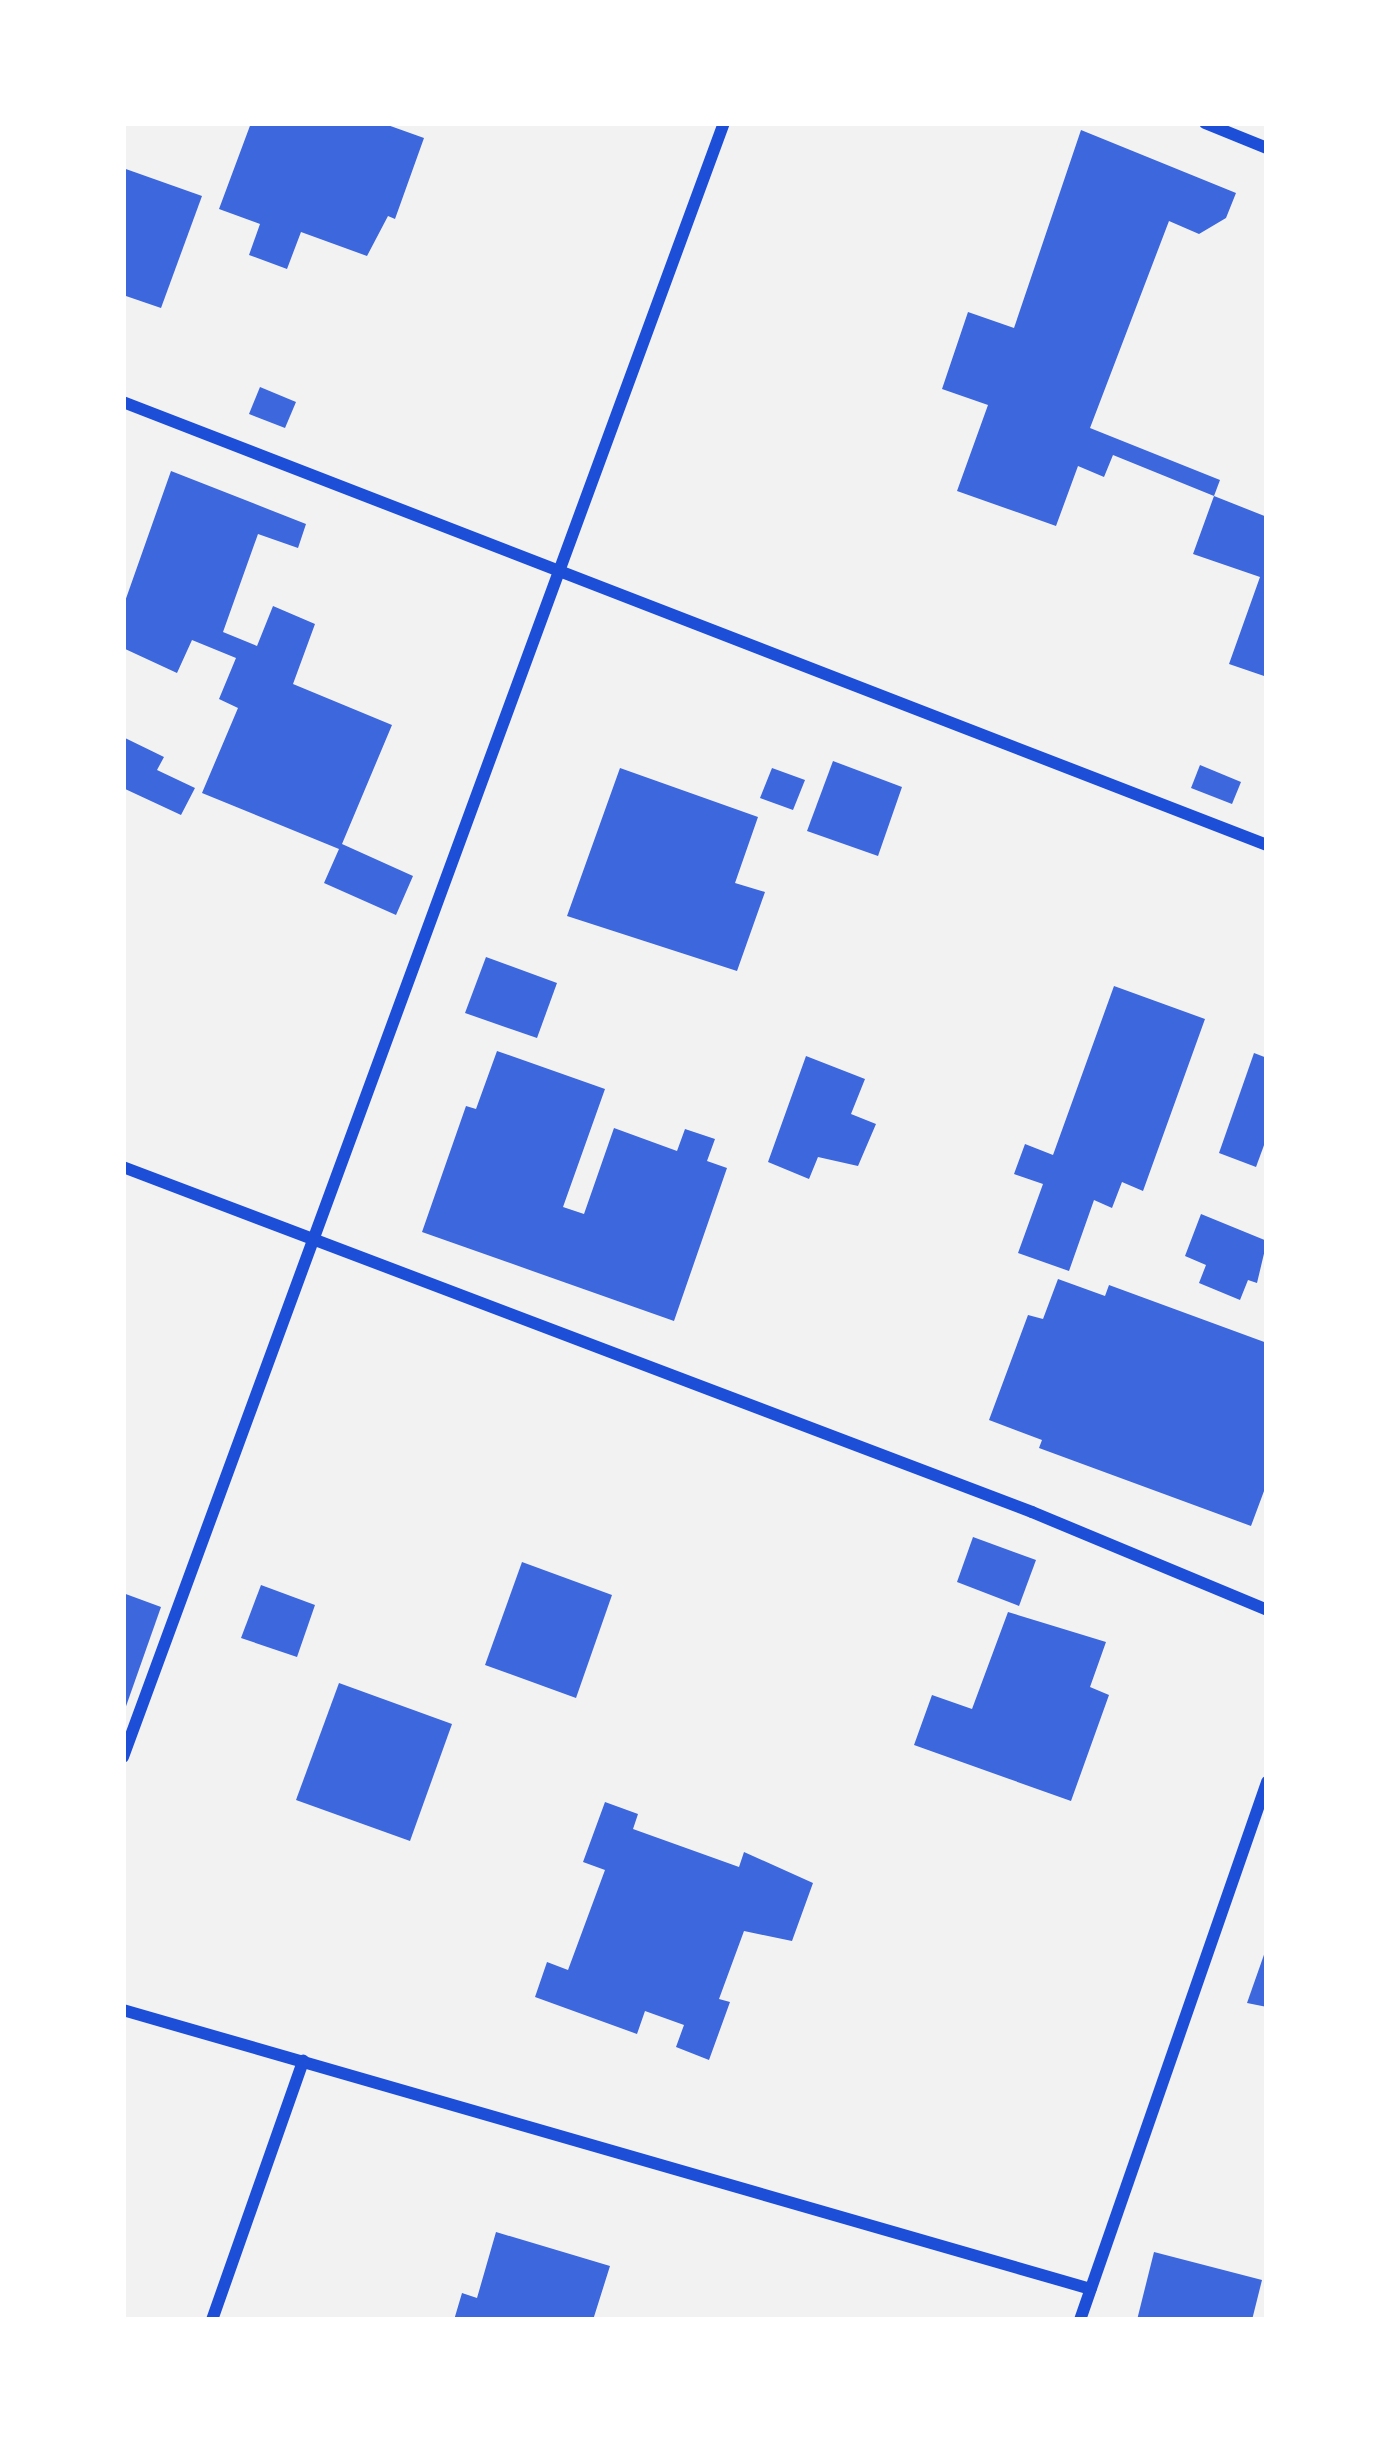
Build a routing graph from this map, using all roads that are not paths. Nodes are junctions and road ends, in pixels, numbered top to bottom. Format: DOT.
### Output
graph roads {
  1 [pos="724,123"];
  2 [pos="1205,123"];
  3 [pos="1267,148"];
  4 [pos="123,402"];
  5 [pos="557,575"];
  6 [pos="1267,845"];
  7 [pos="123,1167"];
  8 [pos="313,1237"];
  9 [pos="1267,1610"];
  10 [pos="123,1757"];
  11 [pos="1267,1782"];
  12 [pos="123,2010"];
  13 [pos="303,2061"];
  14 [pos="1091,2289"];
  15 [pos="212,2320"];
  16 [pos="1080,2320"];
  1 -- 5 [label="street"];
  2 -- 3 [label="street"];
  4 -- 5 [label="street"];
  5 -- 6 [label="street"];
  5 -- 8 [label="street"];
  7 -- 8 [label="street"];
  8 -- 9 [label="street"];
  8 -- 10 [label="street"];
  11 -- 14 [label="street"];
  12 -- 13 [label="street"];
  13 -- 14 [label="street"];
  13 -- 15 [label="street"];
  14 -- 16 [label="street"];
}
